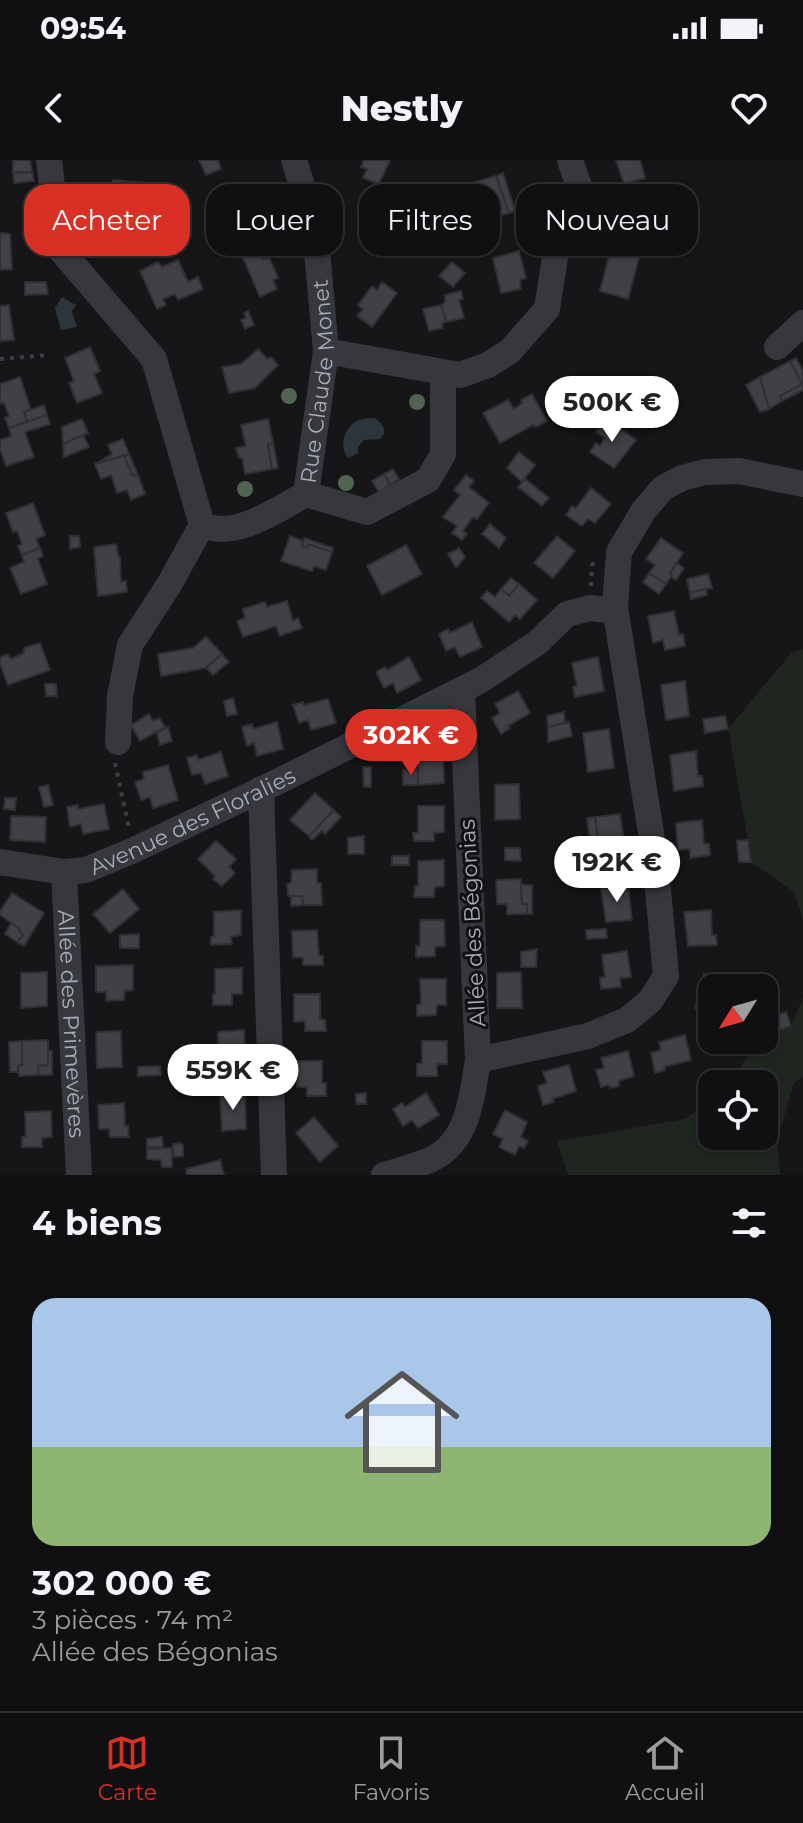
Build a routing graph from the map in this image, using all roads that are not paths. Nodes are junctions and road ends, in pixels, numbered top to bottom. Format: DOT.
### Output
graph roads {
  1 [pos="49,160"];
  2 [pos="294,160"];
  3 [pos="570,160"];
  4 [pos="803,323"];
  5 [pos="777,347"];
  6 [pos="326,351"];
  7 [pos="443,373"];
  8 [pos="803,484"];
  9 [pos="306,494"];
  10 [pos="202,525"];
  11 [pos="615,607"];
  12 [pos="462,690"];
  13 [pos="118,742"];
  14 [pos="261,789"];
  15 [pos="0,862"];
  16 [pos="64,872"];
  17 [pos="478,1060"];
  18 [pos="79,1175"];
  19 [pos="274,1175"];
  20 [pos="384,1175"];
  1 -- 10 [label="street"];
  2 -- 6 [label="street, Rue Claude Monet"];
  3 -- 7 [label="street"];
  4 -- 5 [label="street"];
  6 -- 7 [label="street"];
  6 -- 9 [label="street, Rue Claude Monet"];
  7 -- 9 [label="street"];
  8 -- 11 [label="street"];
  9 -- 10 [label="street, Rue Claude Monet"];
  10 -- 13 [label="street"];
  11 -- 12 [label="street, Avenue des Floralies"];
  11 -- 17 [label="street"];
  12 -- 14 [label="street, Avenue des Floralies"];
  12 -- 17 [label="street, Allée des Bégonias"];
  14 -- 16 [label="street, Avenue des Floralies"];
  14 -- 19 [label="street"];
  15 -- 16 [label="street, Avenue des Floralies"];
  16 -- 18 [label="street, Allée des Primevères"];
  17 -- 20 [label="street, Allée des Bégonias"];
}
